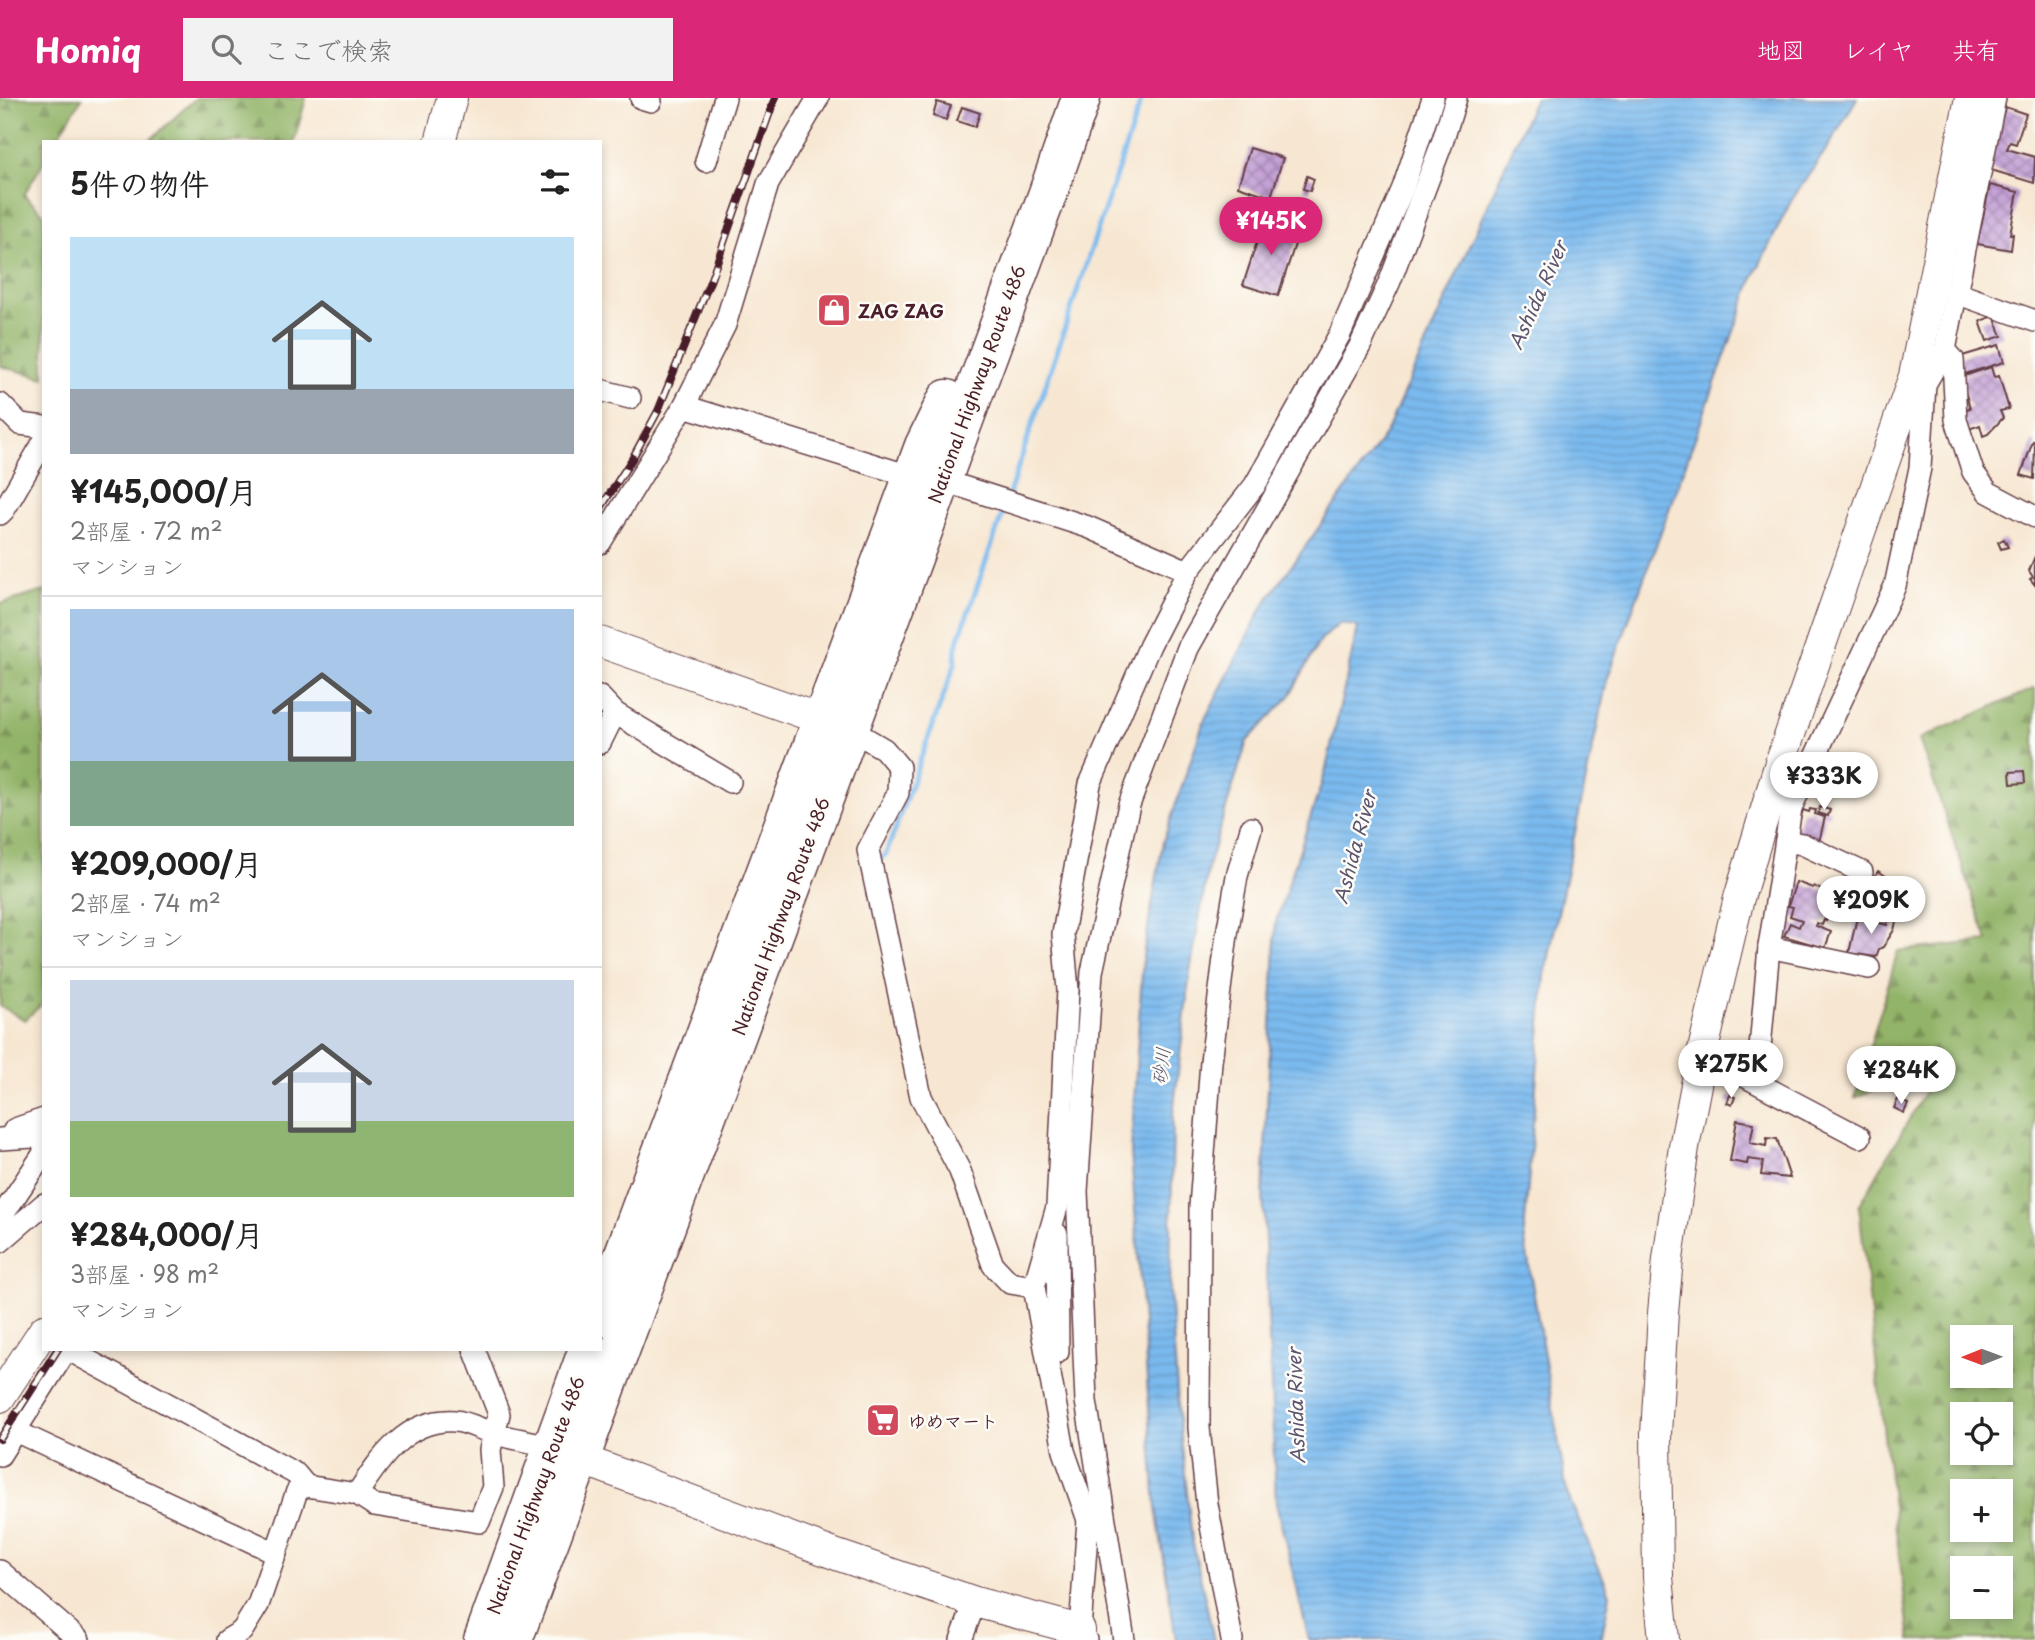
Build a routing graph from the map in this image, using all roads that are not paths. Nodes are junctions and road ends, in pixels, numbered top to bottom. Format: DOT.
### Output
graph roads {
  1 [pos="452,98"];
  2 [pos="725,98"];
  3 [pos="818,98"];
  4 [pos="1081,98"];
  5 [pos="1433,98"];
  6 [pos="1456,98"];
  7 [pos="1970,98"];
  8 [pos="1995,98"];
  9 [pos="441,140"];
  10 [pos="706,161"];
  11 [pos="1956,293"];
  12 [pos="2035,321"];
  13 [pos="1945,350"];
  14 [pos="1920,380"];
  15 [pos="602,391"];
  16 [pos="630,398"];
  17 [pos="0,404"];
  18 [pos="684,406"];
  19 [pos="42,428"];
  20 [pos="42,444"];
  21 [pos="927,478"];
  22 [pos="2034,513"];
  23 [pos="0,514"];
  24 [pos="602,539"];
  25 [pos="1188,571"];
  26 [pos="602,643"];
  27 [pos="602,699"];
  28 [pos="615,713"];
  29 [pos="836,724"];
  30 [pos="602,739"];
  31 [pos="730,782"];
  32 [pos="1251,828"];
  33 [pos="1786,841"];
  34 [pos="1862,872"];
  35 [pos="1769,947"];
  36 [pos="1869,968"];
  37 [pos="1702,1054"];
  38 [pos="1757,1082"];
  39 [pos="42,1120"];
  40 [pos="1860,1137"];
  41 [pos="4,1139"];
  42 [pos="42,1140"];
  43 [pos="42,1154"];
  44 [pos="42,1206"];
  45 [pos="1057,1207"];
  46 [pos="0,1219"];
  47 [pos="0,1242"];
  48 [pos="1034,1287"];
  49 [pos="602,1313"];
  50 [pos="42,1333"];
  51 [pos="66,1351"];
  52 [pos="71,1351"];
  53 [pos="475,1351"];
  54 [pos="588,1351"];
  55 [pos="0,1398"];
  56 [pos="15,1431"];
  57 [pos="494,1434"];
  58 [pos="1065,1451"];
  59 [pos="566,1453"];
  60 [pos="0,1455"];
  61 [pos="306,1486"];
  62 [pos="357,1493"];
  63 [pos="1095,1515"];
  64 [pos="276,1553"];
  65 [pos="0,1571"];
  66 [pos="975,1602"];
  67 [pos="1083,1635"];
  68 [pos="79,1640"];
  69 [pos="227,1640"];
  70 [pos="483,1640"];
  71 [pos="513,1640"];
  72 [pos="961,1640"];
  73 [pos="1124,1640"];
  74 [pos="1231,1640"];
  75 [pos="1664,1640"];
  1 -- 9 [label="street"];
  2 -- 10 [label="street"];
  3 -- 18 [label="street"];
  4 -- 21 [label="highway, National Highway Route 486"];
  5 -- 25 [label="street"];
  6 -- 63 [label="street"];
  7 -- 14 [label="street"];
  8 -- 11 [label="street"];
  11 -- 12 [label="street"];
  11 -- 13 [label="street"];
  13 -- 14 [label="street"];
  13 -- 22 [label="street"];
  14 -- 33 [label="street"];
  14 -- 37 [label="street"];
  15 -- 16 [label="street"];
  17 -- 19 [label="street"];
  18 -- 21 [label="street"];
  18 -- 24 [label="street"];
  20 -- 23 [label="street"];
  21 -- 25 [label="street"];
  21 -- 29 [label="highway, National Highway Route 486"];
  25 -- 45 [label="street"];
  26 -- 29 [label="street"];
  27 -- 28 [label="street"];
  28 -- 30 [label="street"];
  28 -- 31 [label="street"];
  29 -- 48 [label="street"];
  29 -- 49 [label="highway, National Highway Route 486"];
  29 -- 59 [label="highway, National Highway Route 486"];
  32 -- 74 [label="street"];
  33 -- 34 [label="street"];
  33 -- 35 [label="street"];
  35 -- 36 [label="street"];
  35 -- 38 [label="street"];
  37 -- 38 [label="street"];
  37 -- 75 [label="street"];
  38 -- 40 [label="street"];
  39 -- 41 [label="street"];
  41 -- 42 [label="street"];
  43 -- 46 [label="street"];
  44 -- 47 [label="street"];
  45 -- 48 [label="street"];
  45 -- 58 [label="street"];
  48 -- 58 [label="street"];
  50 -- 55 [label="street"];
  51 -- 56 [label="street"];
  52 -- 61 [label="street"];
  53 -- 57 [label="street"];
  54 -- 59 [label="highway, National Highway Route 486"];
  56 -- 60 [label="street"];
  56 -- 64 [label="street"];
  57 -- 59 [label="street"];
  57 -- 62 [label="street"];
  57 -- 62 [label="street"];
  58 -- 63 [label="street"];
  59 -- 66 [label="street"];
  59 -- 70 [label="highway, National Highway Route 486"];
  59 -- 71 [label="highway, National Highway Route 486"];
  61 -- 62 [label="street"];
  61 -- 64 [label="street"];
  63 -- 67 [label="street"];
  63 -- 73 [label="street"];
  64 -- 69 [label="street"];
  65 -- 68 [label="street"];
  66 -- 67 [label="street"];
  66 -- 72 [label="street"];
}
